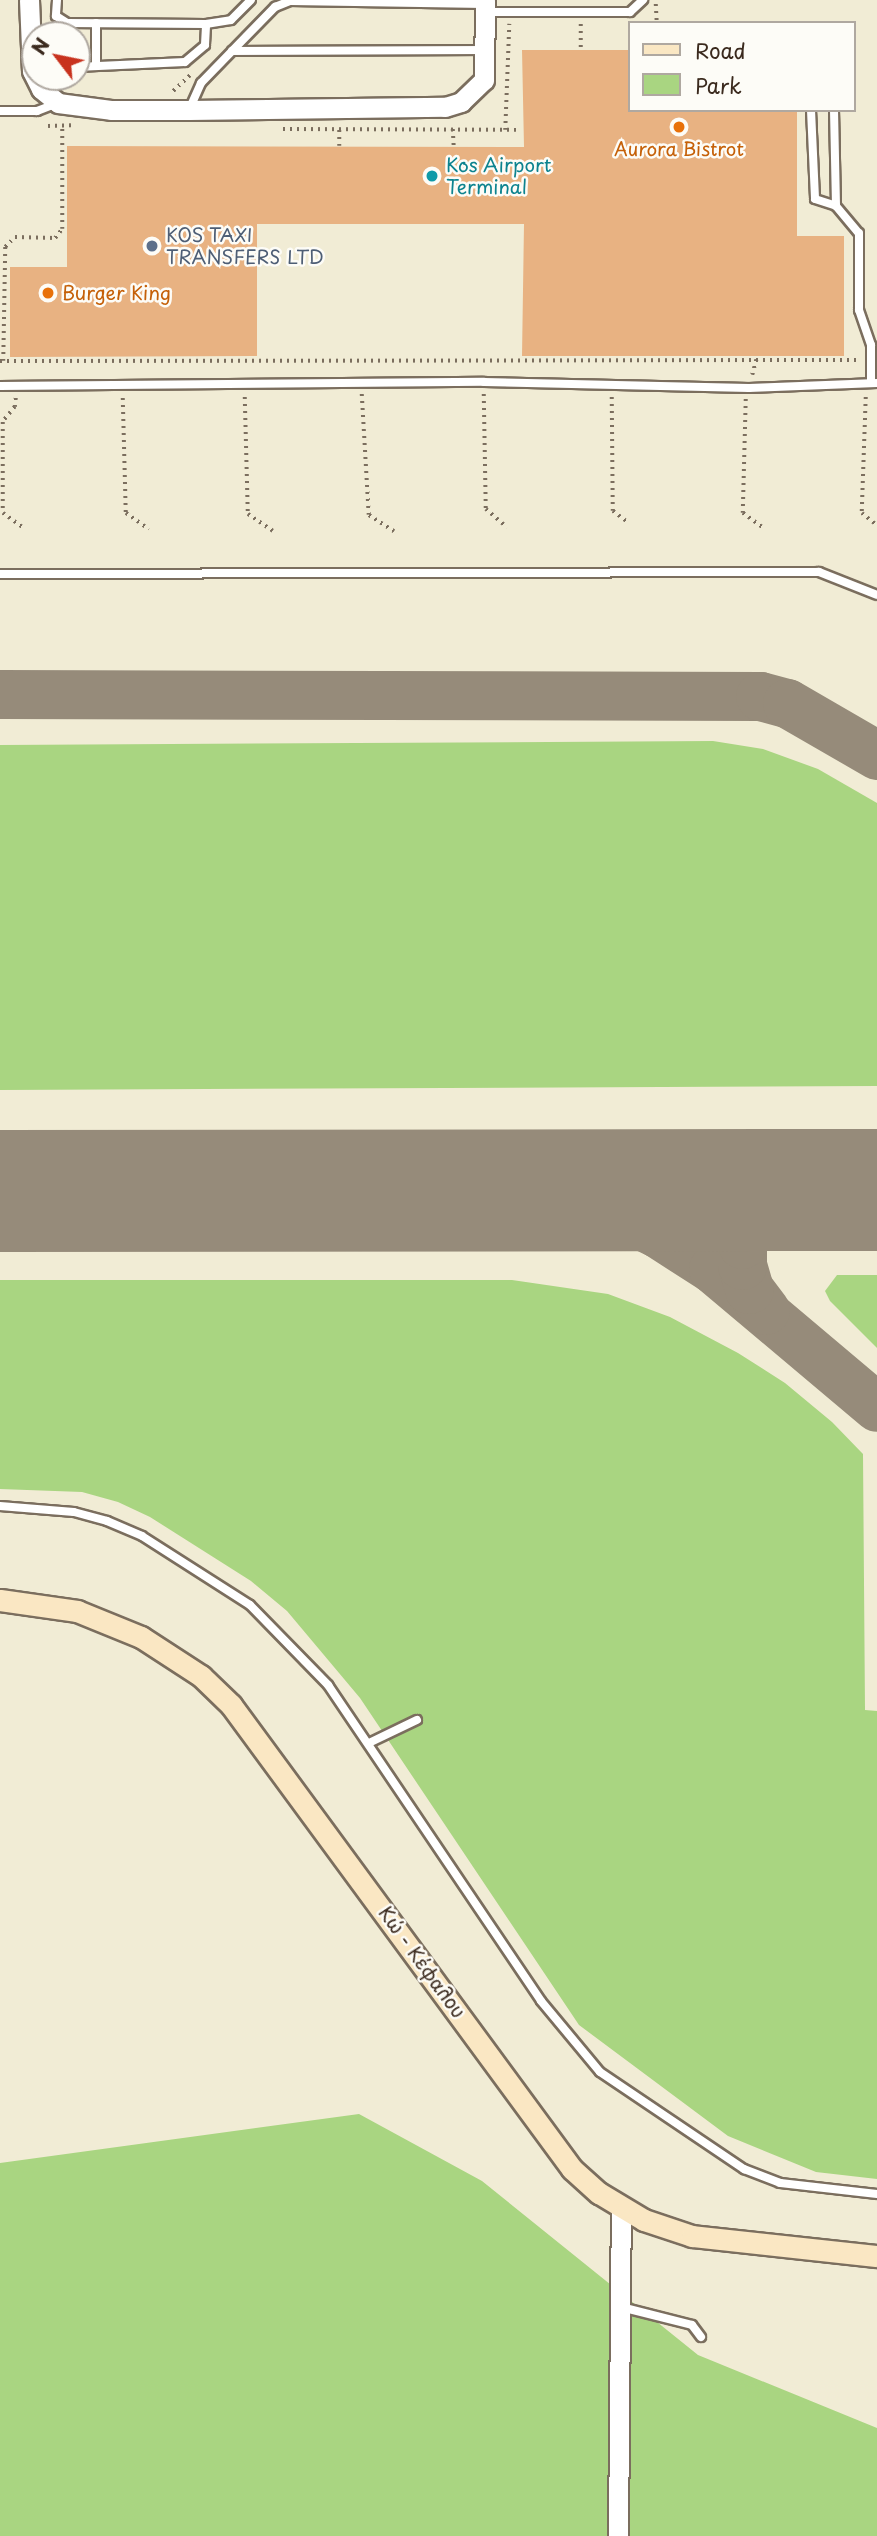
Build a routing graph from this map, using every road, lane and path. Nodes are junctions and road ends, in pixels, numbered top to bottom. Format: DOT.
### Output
graph roads {
  1 [pos="29,0"];
  2 [pos="57,0"];
  3 [pos="251,0"];
  4 [pos="643,0"];
  5 [pos="656,0"];
  6 [pos="486,5"];
  7 [pos="509,12"];
  8 [pos="30,21"];
  9 [pos="657,21"];
  10 [pos="96,23"];
  11 [pos="206,24"];
  12 [pos="581,24"];
  13 [pos="487,50"];
  14 [pos="581,50"];
  15 [pos="232,51"];
  16 [pos="91,66"];
  17 [pos="96,66"];
  18 [pos="43,91"];
  19 [pos="58,103"];
  20 [pos="188,110"];
  21 [pos="0,111"];
  22 [pos="811,112"];
  23 [pos="834,112"];
  24 [pos="62,125"];
  25 [pos="339,130"];
  26 [pos="505,130"];
  27 [pos="339,146"];
  28 [pos="836,206"];
  29 [pos="244,360"];
  30 [pos="361,360"];
  31 [pos="482,360"];
  32 [pos="611,360"];
  33 [pos="756,360"];
  34 [pos="871,360"];
  35 [pos="2,361"];
  36 [pos="16,361"];
  37 [pos="122,361"];
  38 [pos="484,382"];
  39 [pos="245,383"];
  40 [pos="361,383"];
  41 [pos="871,383"];
  42 [pos="122,384"];
  43 [pos="612,385"];
  44 [pos="0,386"];
  45 [pos="16,386"];
  46 [pos="749,388"];
  47 [pos="629,523"];
  48 [pos="877,525"];
  49 [pos="507,527"];
  50 [pos="24,528"];
  51 [pos="149,529"];
  52 [pos="765,529"];
  53 [pos="273,531"];
  54 [pos="394,531"];
  55 [pos="0,574"];
  56 [pos="877,595"];
  57 [pos="0,1506"];
  58 [pos="0,1600"];
  59 [pos="417,1720"];
  60 [pos="370,1742"];
  61 [pos="877,2194"];
  62 [pos="621,2208"];
  63 [pos="877,2256"];
  64 [pos="621,2307"];
  65 [pos="701,2337"];
  66 [pos="618,2536"];
  1 -- 8 [label="street"];
  2 -- 10 [label="lane"];
  3 -- 11 [label="lane"];
  4 -- 7 [label="lane"];
  5 -- 9 [label="path"];
  6 -- 7 [label="lane"];
  6 -- 13 [label="street"];
  6 -- 15 [label="lane"];
  7 -- 26 [label="path"];
  10 -- 11 [label="lane"];
  10 -- 17 [label="lane"];
  11 -- 17 [label="lane"];
  12 -- 14 [label="path"];
  13 -- 15 [label="lane"];
  13 -- 20 [label="street"];
  15 -- 20 [label="lane"];
  16 -- 17 [label="lane"];
  18 -- 19 [label="street"];
  19 -- 20 [label="street"];
  19 -- 21 [label="lane"];
  22 -- 28 [label="lane"];
  23 -- 28 [label="lane"];
  24 -- 35 [label="path"];
  25 -- 27 [label="path"];
  28 -- 34 [label="lane"];
  29 -- 30 [label="path"];
  29 -- 37 [label="path"];
  29 -- 39 [label="path"];
  30 -- 31 [label="path"];
  30 -- 40 [label="path"];
  31 -- 32 [label="path"];
  31 -- 38 [label="path"];
  32 -- 33 [label="path"];
  32 -- 43 [label="path"];
  33 -- 34 [label="path"];
  33 -- 46 [label="path"];
  34 -- 41 [label="lane"];
  35 -- 36 [label="path"];
  36 -- 37 [label="path"];
  36 -- 45 [label="path"];
  37 -- 42 [label="path"];
  38 -- 40 [label="lane"];
  38 -- 43 [label="lane"];
  38 -- 49 [label="path"];
  39 -- 40 [label="lane"];
  39 -- 42 [label="lane"];
  39 -- 53 [label="path"];
  40 -- 54 [label="path"];
  41 -- 46 [label="lane"];
  41 -- 48 [label="path"];
  42 -- 45 [label="lane"];
  42 -- 51 [label="path"];
  43 -- 46 [label="lane"];
  43 -- 47 [label="path"];
  44 -- 45 [label="lane"];
  45 -- 50 [label="path"];
  46 -- 52 [label="path"];
  55 -- 56 [label="lane"];
  57 -- 60 [label="lane"];
  58 -- 62 [label="main road, Κώ - Κέφαλου"];
  59 -- 60 [label="lane"];
  60 -- 61 [label="lane"];
  62 -- 63 [label="main road, Κώ - Κέφαλου"];
  62 -- 64 [label="street"];
  64 -- 65 [label="lane"];
  64 -- 66 [label="street"];
}
